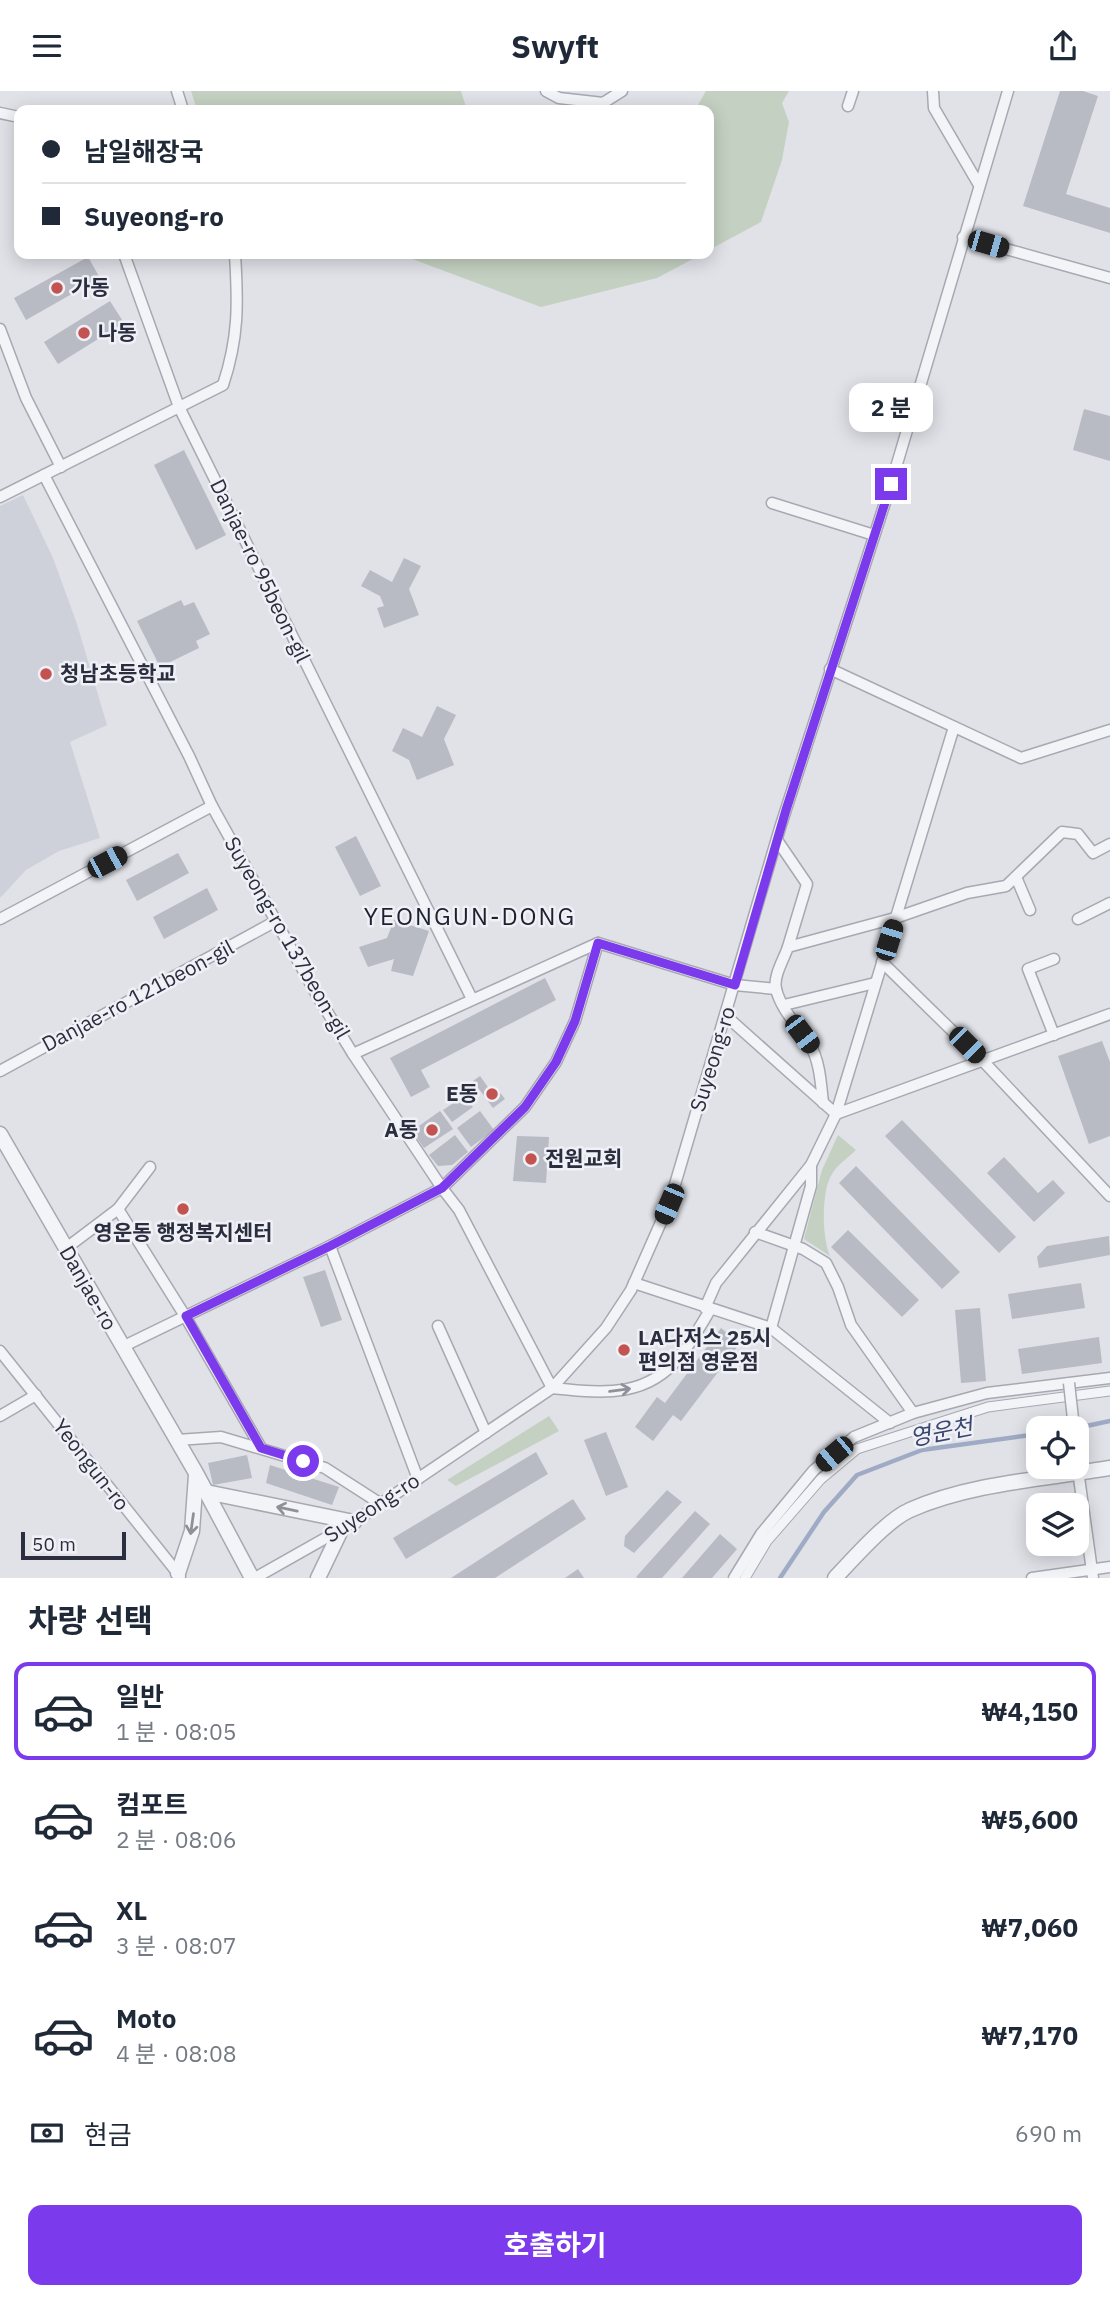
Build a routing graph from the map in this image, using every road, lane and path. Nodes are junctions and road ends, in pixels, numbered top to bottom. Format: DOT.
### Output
graph roads {
  1 [pos="546,91"];
  2 [pos="622,91"];
  3 [pos="853,91"];
  4 [pos="933,91"];
  5 [pos="1008,91"];
  6 [pos="848,106"];
  7 [pos="979,185"];
  8 [pos="963,237"];
  9 [pos="126,259"];
  10 [pos="235,259"];
  11 [pos="1110,278"];
  12 [pos="0,329"];
  13 [pos="178,407"];
  14 [pos="61,467"];
  15 [pos="44,475"];
  16 [pos="0,498"];
  17 [pos="772,503"];
  18 [pos="874,535"];
  19 [pos="830,670"];
  20 [pos="954,727"];
  21 [pos="1110,730"];
  22 [pos="212,806"];
  23 [pos="777,840"];
  24 [pos="1110,844"];
  25 [pos="1016,877"];
  26 [pos="1110,903"];
  27 [pos="1030,910"];
  28 [pos="895,918"];
  29 [pos="0,919"];
  30 [pos="1078,919"];
  31 [pos="276,921"];
  32 [pos="598,943"];
  33 [pos="788,947"];
  34 [pos="1054,959"];
  35 [pos="882,962"];
  36 [pos="876,983"];
  37 [pos="735,985"];
  38 [pos="776,989"];
  39 [pos="472,999"];
  40 [pos="784,1005"];
  41 [pos="1110,1014"];
  42 [pos="726,1016"];
  43 [pos="1055,1035"];
  44 [pos="353,1055"];
  45 [pos="984,1062"];
  46 [pos="0,1071"];
  47 [pos="823,1103"];
  48 [pos="836,1114"];
  49 [pos="0,1134"];
  50 [pos="811,1165"];
  51 [pos="150,1167"];
  52 [pos="1106,1187"];
  53 [pos="442,1188"];
  54 [pos="1110,1196"];
  55 [pos="118,1209"];
  56 [pos="755,1233"];
  57 [pos="330,1246"];
  58 [pos="796,1247"];
  59 [pos="65,1249"];
  60 [pos="634,1283"];
  61 [pos="708,1309"];
  62 [pos="186,1316"];
  63 [pos="438,1326"];
  64 [pos="771,1328"];
  65 [pos="122,1347"];
  66 [pos="0,1351"];
  67 [pos="1110,1377"];
  68 [pos="1069,1383"];
  69 [pos="552,1388"];
  70 [pos="1110,1391"];
  71 [pos="36,1395"];
  72 [pos="914,1413"];
  73 [pos="0,1416"];
  74 [pos="1073,1416"];
  75 [pos="890,1423"];
  76 [pos="486,1433"];
  77 [pos="177,1440"];
  78 [pos="261,1448"];
  79 [pos="1110,1468"];
  80 [pos="1089,1471"];
  81 [pos="196,1473"];
  82 [pos="418,1479"];
  83 [pos="1041,1479"];
  84 [pos="1079,1479"];
  85 [pos="206,1492"];
  86 [pos="381,1504"];
  87 [pos="347,1526"];
  88 [pos="1110,1567"];
  89 [pos="1093,1574"];
  90 [pos="180,1576"];
  91 [pos="254,1578"];
  92 [pos="318,1578"];
  93 [pos="734,1578"];
  94 [pos="745,1578"];
  95 [pos="835,1578"];
  96 [pos="1032,1578"];
  1 -- 2 [label="street"];
  3 -- 6 [label="street"];
  4 -- 7 [label="street"];
  5 -- 7 [label="street, Suyeong-ro"];
  7 -- 8 [label="street, Suyeong-ro"];
  8 -- 11 [label="street"];
  8 -- 18 [label="street, Suyeong-ro"];
  9 -- 13 [label="street"];
  10 -- 13 [label="street"];
  12 -- 14 [label="street"];
  13 -- 14 [label="street"];
  13 -- 39 [label="street, Danjae-ro 95beon-gil"];
  14 -- 15 [label="street"];
  15 -- 16 [label="street"];
  15 -- 22 [label="street, Suyeong-ro 137beon-gil"];
  17 -- 18 [label="street"];
  18 -- 19 [label="street, Suyeong-ro"];
  19 -- 20 [label="street"];
  19 -- 23 [label="street, Suyeong-ro"];
  20 -- 21 [label="street"];
  20 -- 28 [label="street"];
  22 -- 29 [label="street"];
  22 -- 31 [label="street, Suyeong-ro 137beon-gil"];
  23 -- 33 [label="street"];
  23 -- 37 [label="street, Suyeong-ro"];
  24 -- 25 [label="street"];
  25 -- 27 [label="street"];
  25 -- 28 [label="street"];
  26 -- 30 [label="street"];
  28 -- 33 [label="street"];
  28 -- 35 [label="street"];
  31 -- 44 [label="street, Suyeong-ro 137beon-gil"];
  31 -- 46 [label="street, Danjae-ro 121beon-gil"];
  32 -- 37 [label="street"];
  32 -- 39 [label="street"];
  32 -- 53 [label="street"];
  33 -- 38 [label="street"];
  34 -- 43 [label="street"];
  35 -- 36 [label="street"];
  35 -- 45 [label="street"];
  36 -- 40 [label="street"];
  36 -- 48 [label="street"];
  37 -- 38 [label="street"];
  37 -- 42 [label="street, Suyeong-ro"];
  38 -- 40 [label="street"];
  39 -- 44 [label="street"];
  40 -- 47 [label="street"];
  41 -- 43 [label="street"];
  42 -- 47 [label="street"];
  42 -- 60 [label="street, Suyeong-ro"];
  43 -- 45 [label="street"];
  44 -- 53 [label="street, Suyeong-ro 137beon-gil"];
  45 -- 48 [label="street"];
  45 -- 52 [label="street"];
  47 -- 48 [label="street"];
  48 -- 50 [label="street"];
  49 -- 59 [label="street, Danjae-ro"];
  50 -- 56 [label="street"];
  50 -- 58 [label="street"];
  51 -- 55 [label="street"];
  52 -- 54 [label="street"];
  53 -- 57 [label="street"];
  53 -- 69 [label="street, Suyeong-ro 137beon-gil"];
  55 -- 59 [label="street"];
  55 -- 62 [label="street"];
  56 -- 58 [label="street"];
  56 -- 61 [label="street"];
  57 -- 62 [label="street"];
  57 -- 82 [label="street"];
  58 -- 64 [label="street"];
  58 -- 72 [label="street"];
  59 -- 65 [label="street, Danjae-ro"];
  60 -- 61 [label="street"];
  60 -- 69 [label="street, Suyeong-ro"];
  61 -- 64 [label="street"];
  69 -- 61 [label="street, one-way"];
  62 -- 65 [label="street"];
  62 -- 78 [label="street"];
  63 -- 76 [label="street"];
  64 -- 75 [label="street"];
  65 -- 77 [label="street, Danjae-ro"];
  66 -- 71 [label="street, Yeongun-ro"];
  67 -- 68 [label="street"];
  68 -- 72 [label="street"];
  68 -- 74 [label="street, bridge"];
  69 -- 76 [label="street, Suyeong-ro"];
  70 -- 94 [label="street"];
  71 -- 73 [label="street"];
  71 -- 90 [label="street, Yeongun-ro"];
  72 -- 75 [label="street"];
  75 -- 93 [label="street"];
  76 -- 82 [label="street, Suyeong-ro"];
  77 -- 78 [label="street"];
  77 -- 81 [label="street, Danjae-ro"];
  78 -- 86 [label="street"];
  79 -- 80 [label="street"];
  81 -- 85 [label="street, Danjae-ro"];
  81 -- 90 [label="street, one-way"];
  82 -- 86 [label="street, Suyeong-ro"];
  83 -- 95 [label="street"];
  84 -- 89 [label="street"];
  87 -- 85 [label="street, one-way"];
  85 -- 91 [label="street, Danjae-ro"];
  86 -- 87 [label="street, Suyeong-ro"];
  87 -- 91 [label="street, Suyeong-ro"];
  87 -- 92 [label="street"];
  88 -- 89 [label="street"];
  89 -- 96 [label="street"];
}
